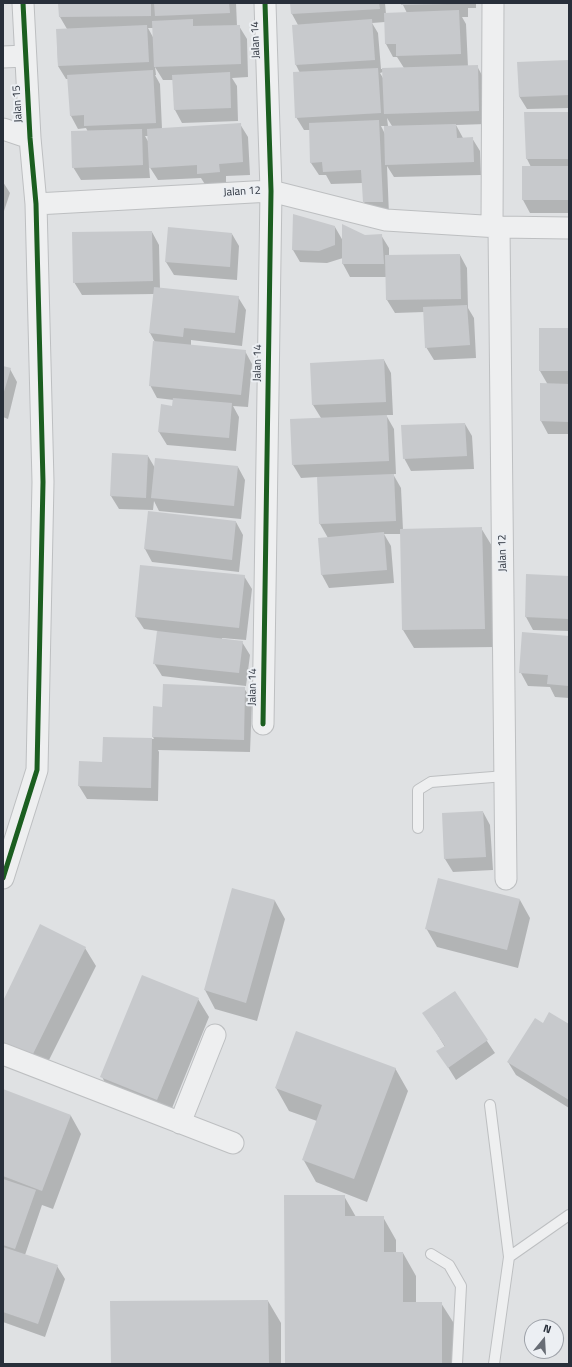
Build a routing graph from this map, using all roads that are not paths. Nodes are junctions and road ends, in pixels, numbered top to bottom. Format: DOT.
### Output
graph roads {
  1 [pos="23,3"];
  2 [pos="265,3"];
  3 [pos="493,3"];
  4 [pos="25,56"];
  5 [pos="3,57"];
  6 [pos="3,129"];
  7 [pos="30,138"];
  8 [pos="271,191"];
  9 [pos="36,204"];
  10 [pos="496,227"];
  11 [pos="569,228"];
  12 [pos="263,724"];
  13 [pos="505,776"];
  14 [pos="418,828"];
  15 [pos="3,878"];
  16 [pos="506,879"];
  17 [pos="215,1035"];
  18 [pos="3,1054"];
  19 [pos="490,1105"];
  20 [pos="180,1123"];
  21 [pos="233,1143"];
  22 [pos="569,1215"];
  23 [pos="431,1254"];
  24 [pos="509,1257"];
  25 [pos="457,1364"];
  26 [pos="494,1364"];
  1 -- 4 [label="street, Jalan 15"];
  2 -- 8 [label="street, Jalan 14"];
  3 -- 10 [label="street, Jalan 12"];
  4 -- 5 [label="street"];
  4 -- 7 [label="street, Jalan 15"];
  6 -- 7 [label="street"];
  7 -- 9 [label="street, Jalan 15"];
  8 -- 9 [label="street, Jalan 12"];
  8 -- 10 [label="street, Jalan 12"];
  8 -- 12 [label="street, Jalan 14"];
  9 -- 15 [label="street, Jalan 15"];
  10 -- 11 [label="street, Jalan 12"];
  10 -- 13 [label="street, Jalan 12"];
  13 -- 14 [label="lane"];
  13 -- 16 [label="street, Jalan 12"];
  17 -- 20 [label="street"];
  18 -- 20 [label="street"];
  19 -- 24 [label="lane"];
  20 -- 21 [label="street"];
  22 -- 24 [label="lane"];
  23 -- 25 [label="lane"];
  24 -- 26 [label="lane"];
}
